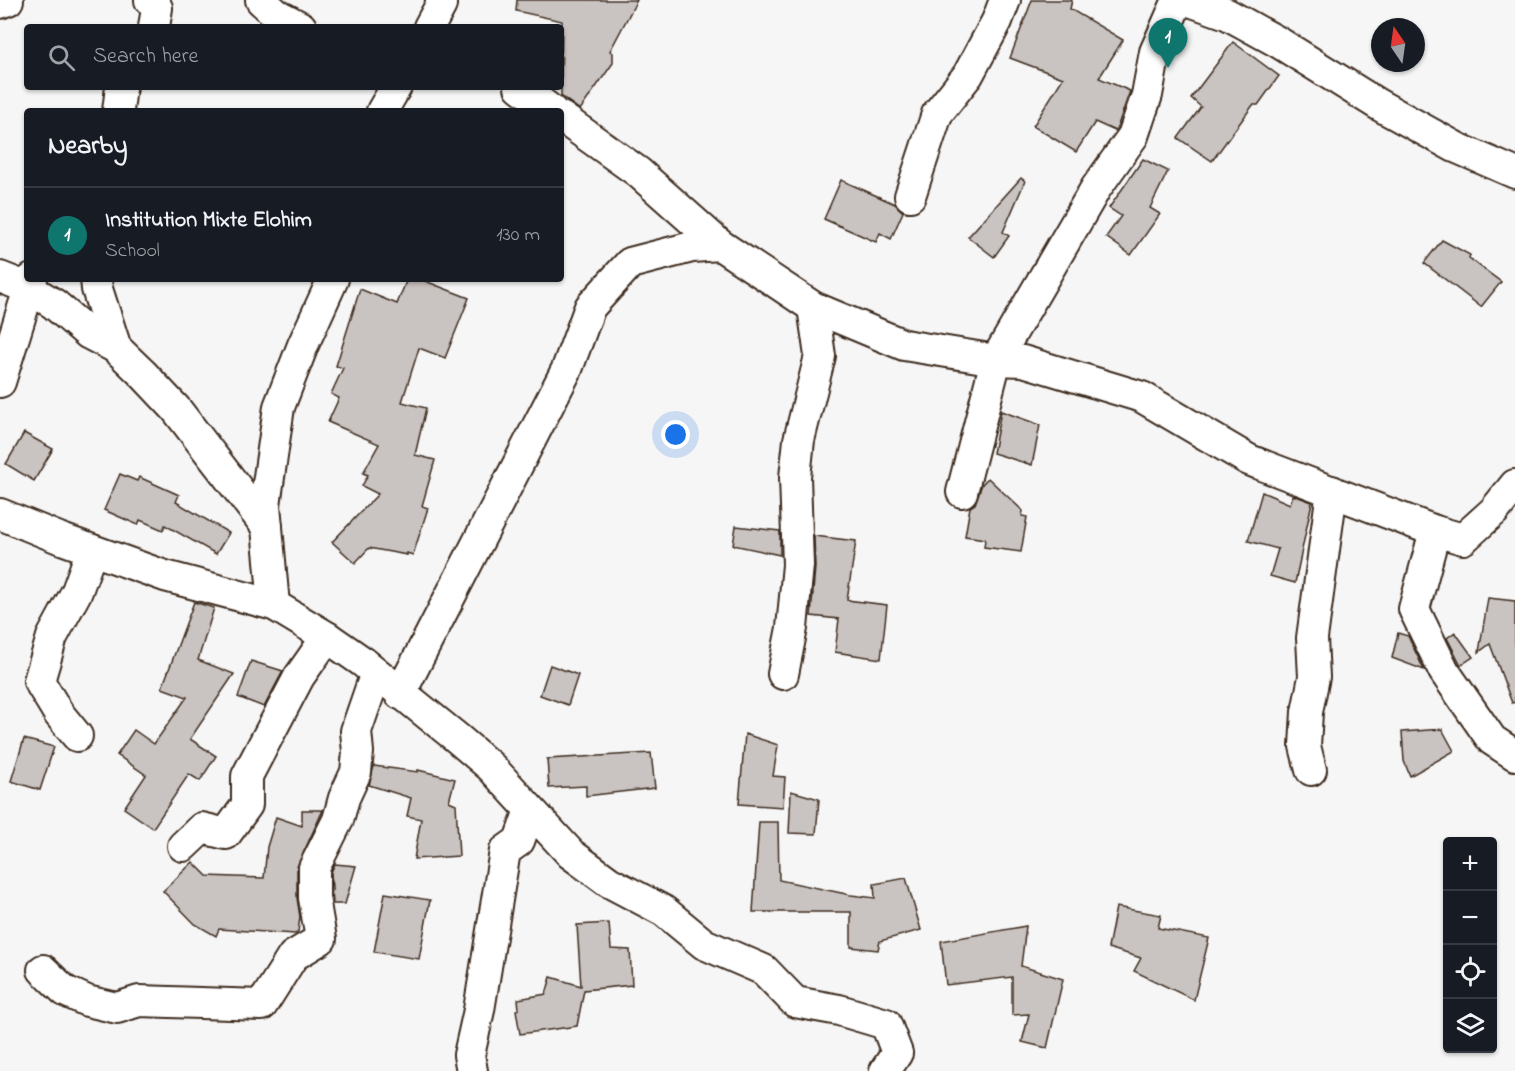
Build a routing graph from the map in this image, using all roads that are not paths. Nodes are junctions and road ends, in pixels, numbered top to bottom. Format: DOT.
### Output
graph roads {
  1 [pos="8,0"];
  2 [pos="150,0"];
  3 [pos="1005,0"];
  4 [pos="1178,0"];
  5 [pos="1187,0"];
  6 [pos="0,3"];
  7 [pos="1229,7"];
  8 [pos="154,24"];
  9 [pos="121,90"];
  10 [pos="394,90"];
  11 [pos="524,90"];
  12 [pos="118,108"];
  13 [pos="384,108"];
  14 [pos="548,108"];
  15 [pos="564,119"];
  16 [pos="1515,173"];
  17 [pos="910,196"];
  18 [pos="720,245"];
  19 [pos="0,277"];
  20 [pos="96,282"];
  21 [pos="332,282"];
  22 [pos="30,284"];
  23 [pos="813,308"];
  24 [pos="116,348"];
  25 [pos="996,360"];
  26 [pos="0,382"];
  27 [pos="1515,485"];
  28 [pos="1332,491"];
  29 [pos="962,492"];
  30 [pos="1504,512"];
  31 [pos="0,514"];
  32 [pos="267,527"];
  33 [pos="1435,531"];
  34 [pos="92,550"];
  35 [pos="274,605"];
  36 [pos="327,637"];
  37 [pos="376,673"];
  38 [pos="783,674"];
  39 [pos="400,694"];
  40 [pos="77,735"];
  41 [pos="1515,755"];
  42 [pos="1311,770"];
  43 [pos="530,810"];
  44 [pos="183,846"];
  45 [pos="43,970"];
  46 [pos="472,1071"];
  47 [pos="885,1071"];
  1 -- 6 [label="street"];
  2 -- 8 [label="street"];
  3 -- 17 [label="street"];
  4 -- 25 [label="street"];
  5 -- 7 [label="street"];
  7 -- 16 [label="street"];
  9 -- 12 [label="street"];
  10 -- 13 [label="street"];
  11 -- 14 [label="street"];
  15 -- 18 [label="street"];
  18 -- 23 [label="street"];
  18 -- 39 [label="street"];
  19 -- 22 [label="street"];
  20 -- 24 [label="street"];
  21 -- 32 [label="street"];
  22 -- 24 [label="street"];
  22 -- 26 [label="street"];
  23 -- 25 [label="street"];
  23 -- 38 [label="street"];
  24 -- 32 [label="street"];
  25 -- 28 [label="street"];
  25 -- 29 [label="street"];
  27 -- 30 [label="street"];
  28 -- 33 [label="street"];
  28 -- 42 [label="street"];
  30 -- 33 [label="street"];
  31 -- 34 [label="street"];
  32 -- 35 [label="street"];
  33 -- 41 [label="street"];
  34 -- 35 [label="street"];
  34 -- 40 [label="street"];
  35 -- 36 [label="street"];
  36 -- 37 [label="street"];
  36 -- 44 [label="street"];
  37 -- 39 [label="street"];
  37 -- 45 [label="street"];
  39 -- 43 [label="street"];
  43 -- 46 [label="street"];
  43 -- 47 [label="street"];
}
